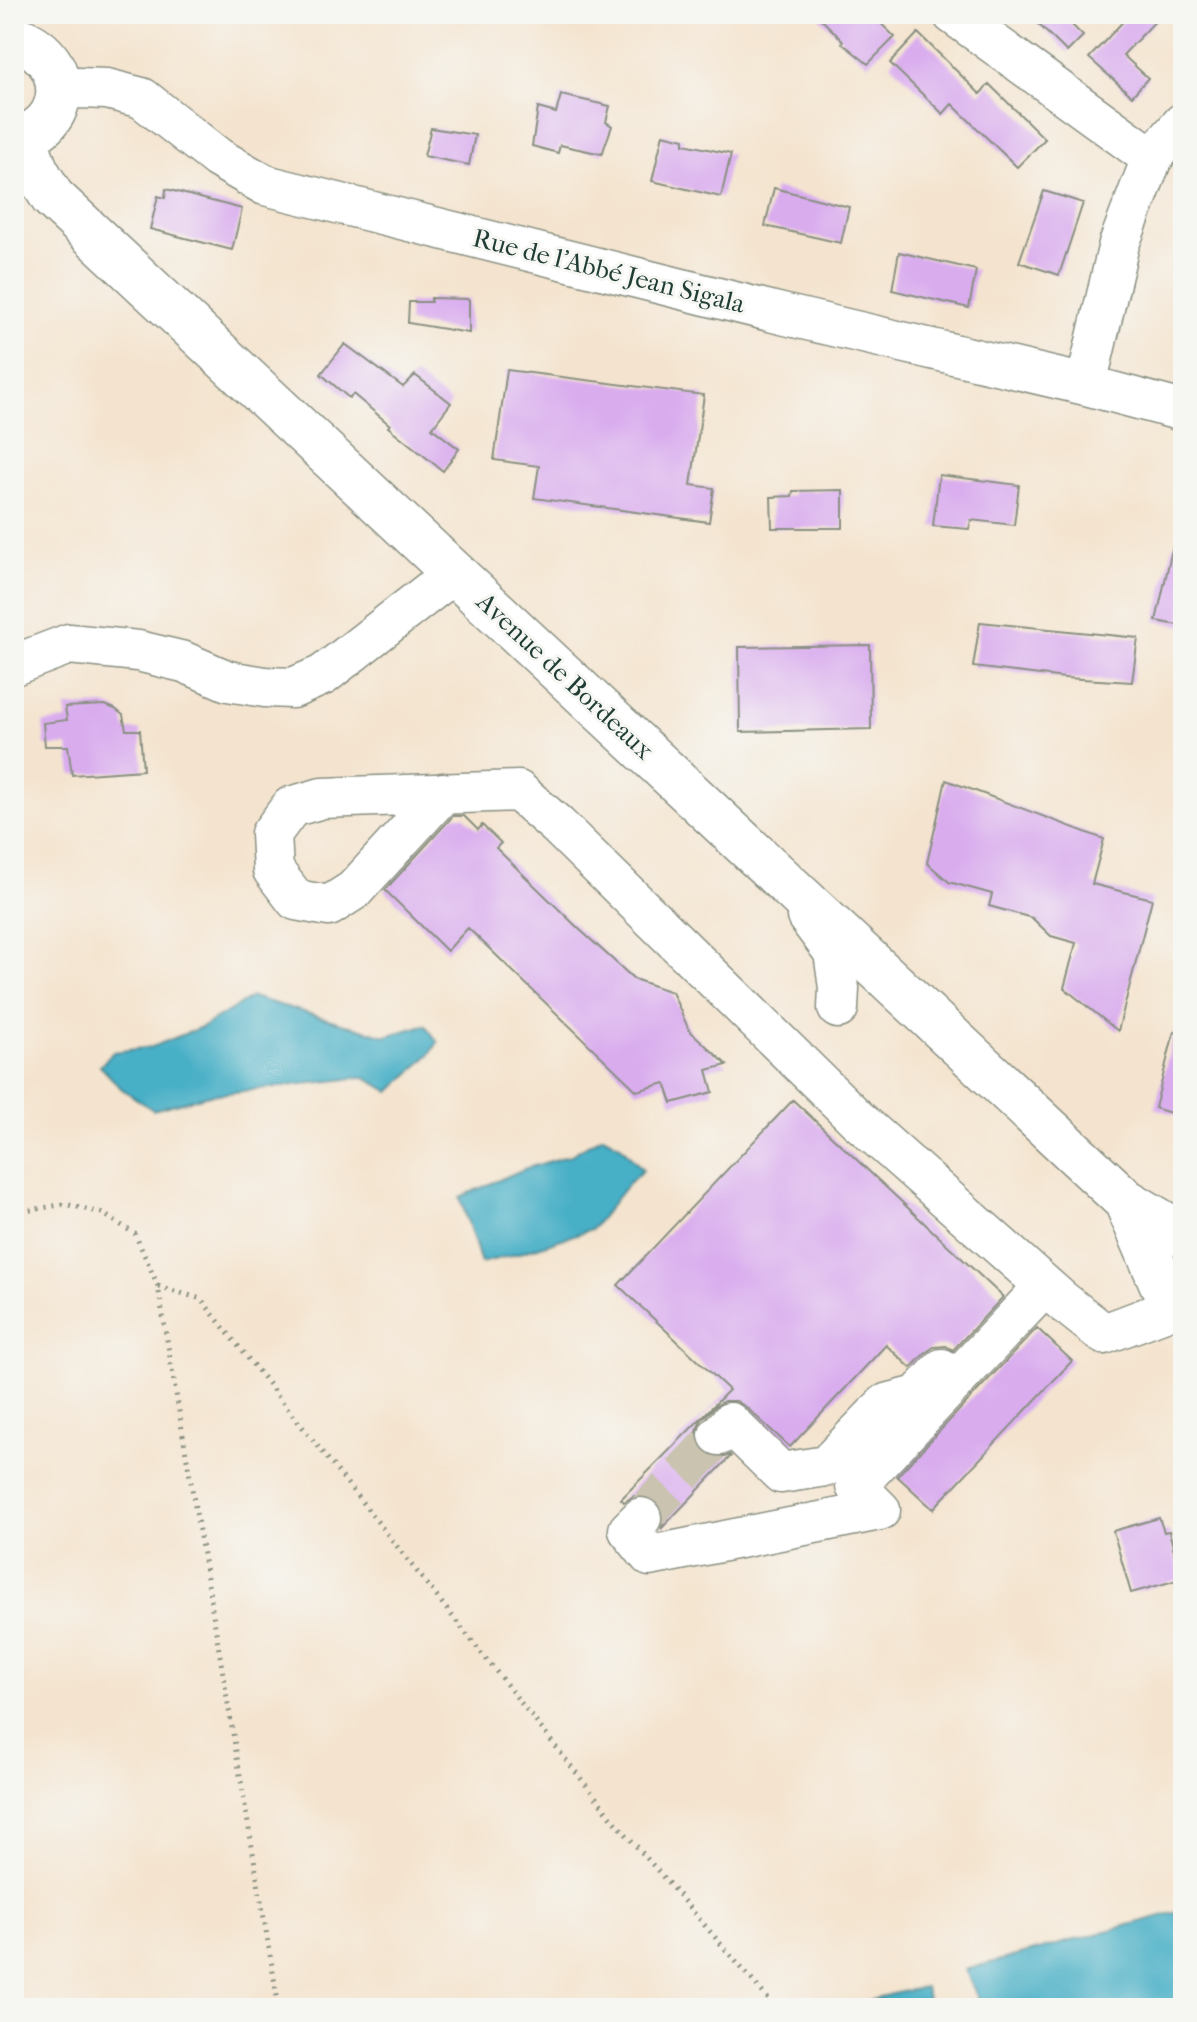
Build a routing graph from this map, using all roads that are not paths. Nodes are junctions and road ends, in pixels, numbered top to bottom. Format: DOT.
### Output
graph roads {
  1 [pos="953,14"];
  2 [pos="14,38"];
  3 [pos="58,90"];
  4 [pos="1183,123"];
  5 [pos="19,138"];
  6 [pos="1152,158"];
  7 [pos="1086,385"];
  8 [pos="1183,411"];
  9 [pos="455,572"];
  10 [pos="14,665"];
  11 [pos="443,793"];
  12 [pos="771,868"];
  13 [pos="911,999"];
  14 [pos="838,1008"];
  15 [pos="792,1057"];
  16 [pos="1126,1201"];
  17 [pos="1183,1235"];
  18 [pos="1183,1249"];
  19 [pos="1039,1280"];
  20 [pos="1173,1306"];
  21 [pos="719,1435"];
  22 [pos="641,1518"];
  1 -- 6 [label="street"];
  2 -- 3 [label="main road"];
  3 -- 5 [label="main road"];
  3 -- 7 [label="street, Rue de l'Abbé Jean Sigala"];
  4 -- 6 [label="street"];
  5 -- 9 [label="main road, Avenue de Bordeaux"];
  6 -- 7 [label="street"];
  7 -- 8 [label="street, Rue de l'Abbé Jean Sigala"];
  9 -- 10 [label="street"];
  9 -- 12 [label="main road, Avenue de Bordeaux"];
  11 -- 15 [label="street"];
  12 -- 13 [label="main road, Avenue de Bordeaux"];
  12 -- 14 [label="street"];
  13 -- 14 [label="street"];
  13 -- 16 [label="main road, Avenue de Bordeaux"];
  14 -- 15 [label="street"];
  15 -- 19 [label="street"];
  16 -- 17 [label="main road, Avenue de Bordeaux"];
  16 -- 20 [label="main road, Avenue de Bordeaux"];
  18 -- 20 [label="main road"];
  19 -- 20 [label="street"];
  19 -- 21 [label="street"];
  19 -- 22 [label="street"];
}
